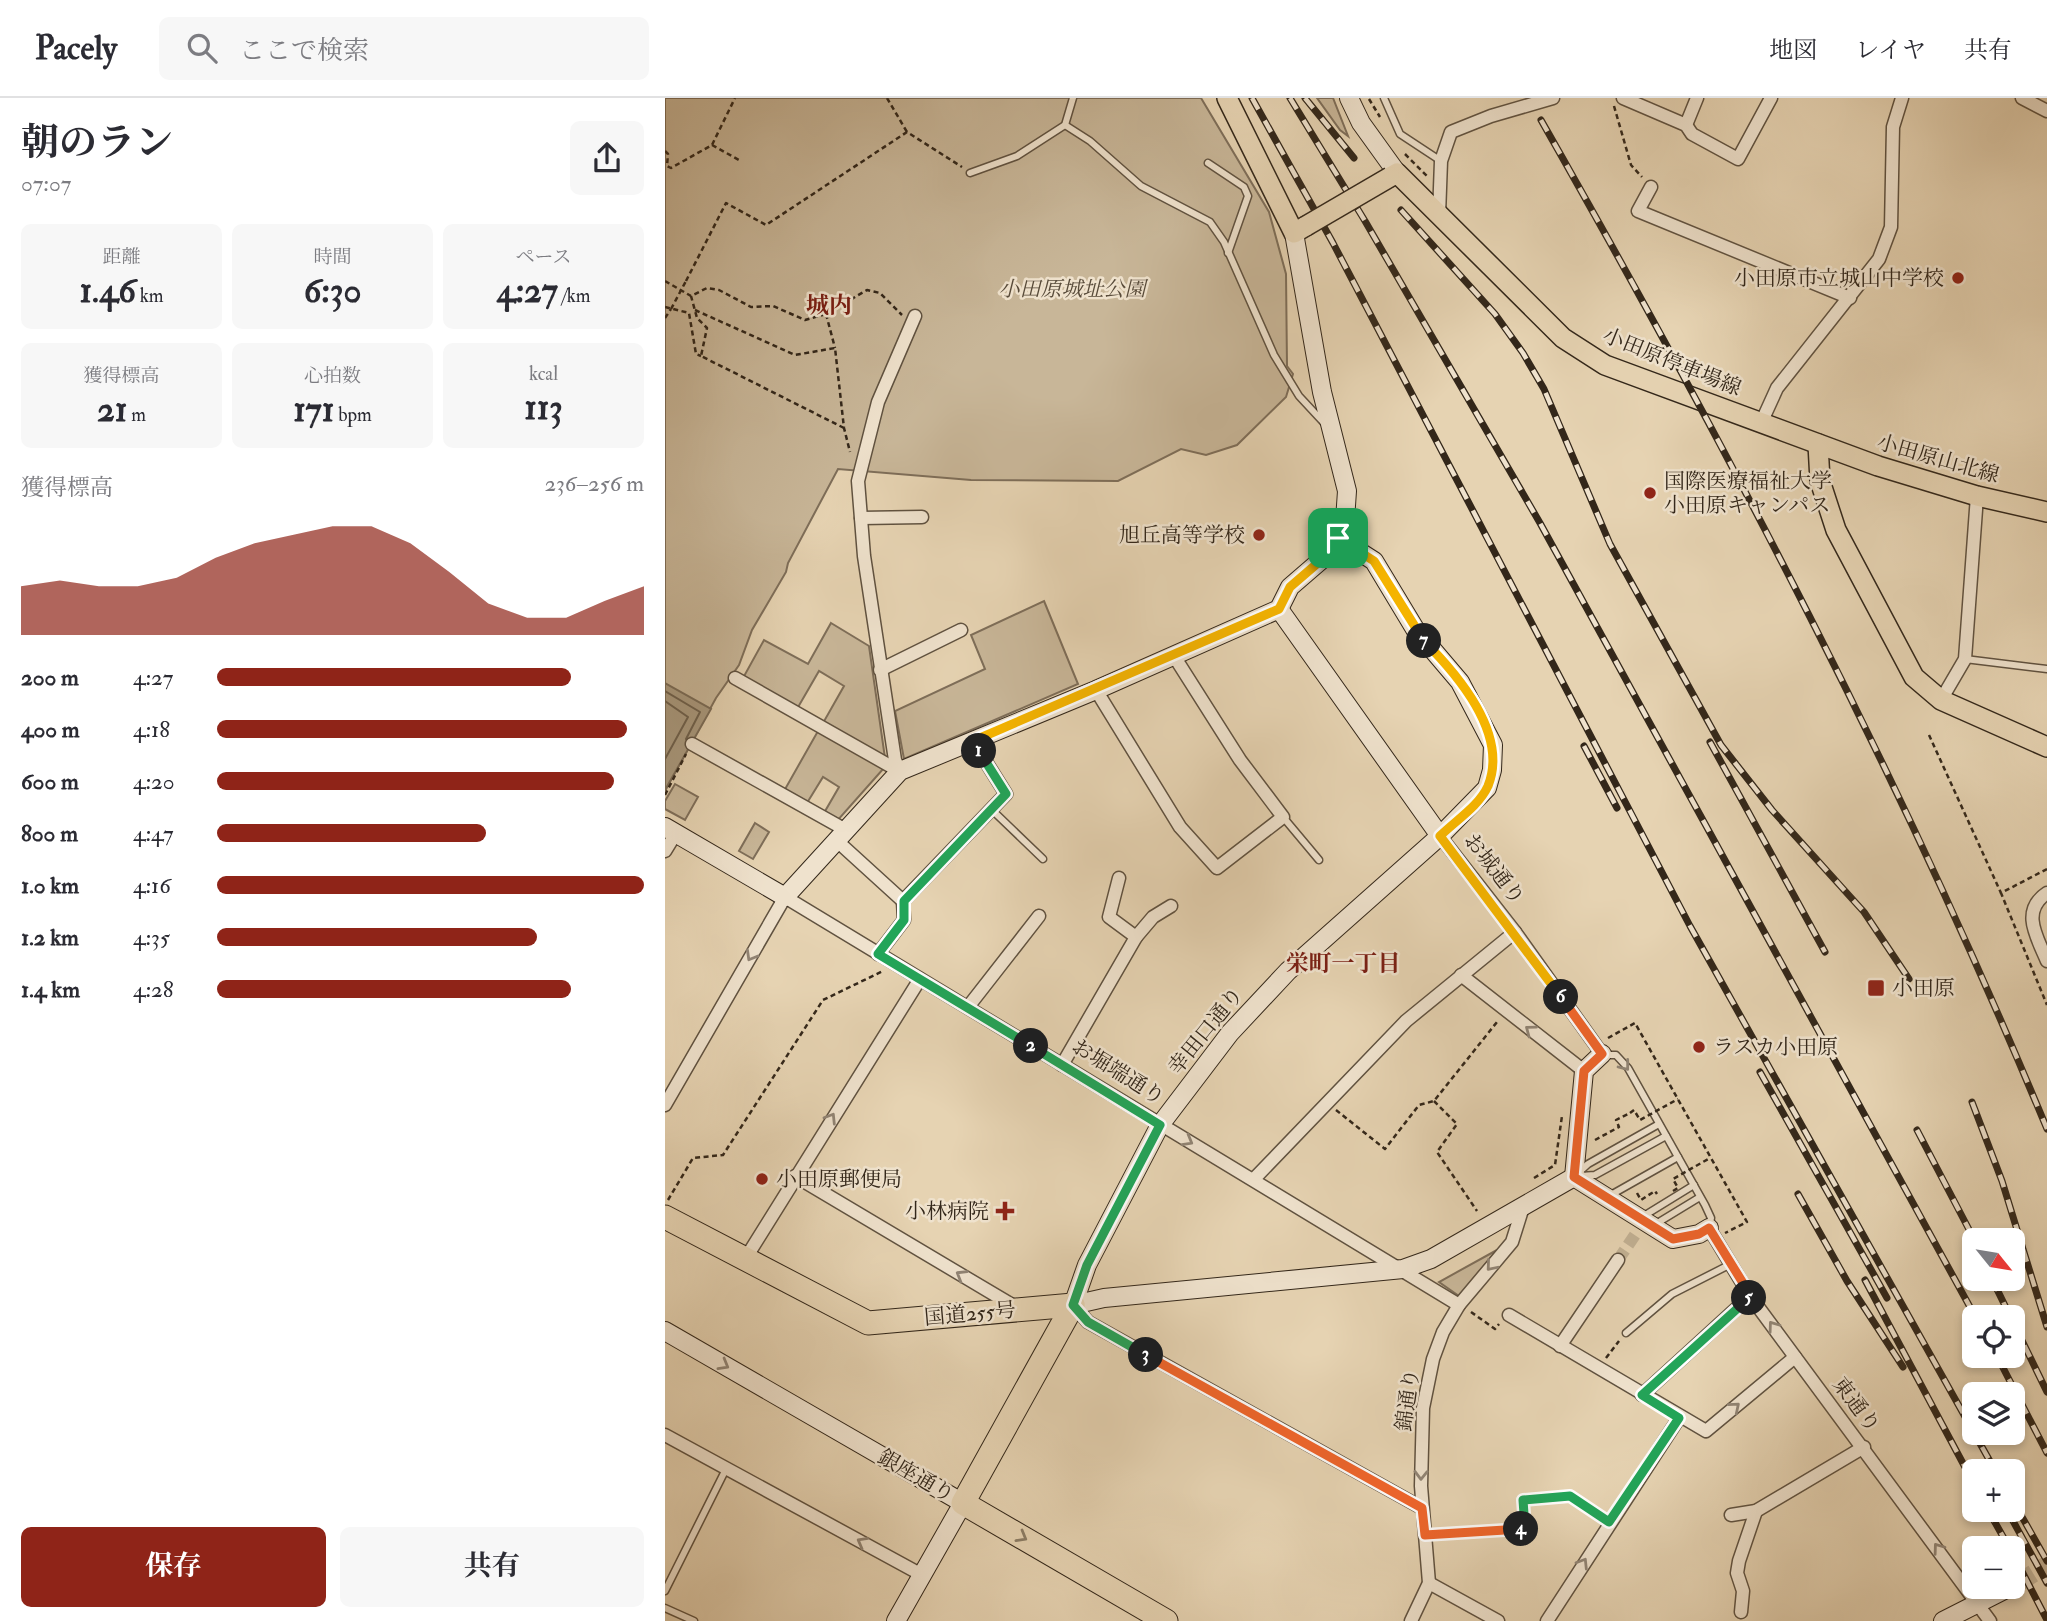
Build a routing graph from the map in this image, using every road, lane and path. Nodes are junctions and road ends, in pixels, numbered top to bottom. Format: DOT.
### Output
graph roads {
  1 [pos="735,98"];
  2 [pos="887,98"];
  3 [pos="1073,98"];
  4 [pos="1227,98"];
  5 [pos="1349,98"];
  6 [pos="1384,98"];
  7 [pos="1553,98"];
  8 [pos="1614,98"];
  9 [pos="1623,98"];
  10 [pos="1697,98"];
  11 [pos="1771,98"];
  12 [pos="1902,98"];
  13 [pos="2022,98"];
  14 [pos="1497,101"];
  15 [pos="2047,111"];
  16 [pos="1491,116"];
  17 [pos="1065,125"];
  18 [pos="1686,125"];
  19 [pos="907,132"];
  20 [pos="712,145"];
  21 [pos="665,151"];
  22 [pos="739,160"];
  23 [pos="1441,161"];
  24 [pos="1208,163"];
  25 [pos="970,173"];
  26 [pos="1393,175"];
  27 [pos="1651,187"];
  28 [pos="1439,215"];
  29 [pos="1300,230"];
  30 [pos="1228,253"];
  31 [pos="665,281"];
  32 [pos="691,296"];
  33 [pos="1850,298"];
  34 [pos="665,307"];
  35 [pos="692,308"];
  36 [pos="671,309"];
  37 [pos="826,314"];
  38 [pos="665,318"];
  39 [pos="913,321"];
  40 [pos="835,348"];
  41 [pos="701,356"];
  42 [pos="1762,421"];
  43 [pos="844,428"];
  44 [pos="1331,430"];
  45 [pos="1818,444"];
  46 [pos="858,481"];
  47 [pos="1977,496"];
  48 [pos="2046,509"];
  49 [pos="922,517"];
  50 [pos="861,518"];
  51 [pos="1338,538"];
  52 [pos="1279,609"];
  53 [pos="961,630"];
  54 [pos="1174,656"];
  55 [pos="1965,659"];
  56 [pos="2047,669"];
  57 [pos="880,670"];
  58 [pos="735,678"];
  59 [pos="1096,690"];
  60 [pos="1941,700"];
  61 [pos="1929,735"];
  62 [pos="973,741"];
  63 [pos="692,744"];
  64 [pos="2047,747"];
  65 [pos="900,771"];
  66 [pos="665,795"];
  67 [pos="991,809"];
  68 [pos="1283,817"];
  69 [pos="670,830"];
  70 [pos="840,834"];
  71 [pos="1440,836"];
  72 [pos="665,851"];
  73 [pos="1043,859"];
  74 [pos="1319,860"];
  75 [pos="1119,878"];
  76 [pos="2001,893"];
  77 [pos="2047,893"];
  78 [pos="785,897"];
  79 [pos="904,901"];
  80 [pos="1171,906"];
  81 [pos="1039,916"];
  82 [pos="1515,932"];
  83 [pos="1136,937"];
  84 [pos="878,954"];
  85 [pos="2047,961"];
  86 [pos="896,964"];
  87 [pos="1461,975"];
  88 [pos="920,979"];
  89 [pos="968,1007"];
  90 [pos="1506,1011"];
  91 [pos="1603,1047"];
  92 [pos="1062,1065"];
  93 [pos="1584,1071"];
  94 [pos="1678,1099"];
  95 [pos="1434,1101"];
  96 [pos="1327,1102"];
  97 [pos="665,1105"];
  98 [pos="1563,1113"];
  99 [pos="1660,1124"];
  100 [pos="1160,1125"];
  101 [pos="1604,1135"];
  102 [pos="1666,1136"];
  103 [pos="1678,1157"];
  104 [pos="1710,1158"];
  105 [pos="795,1176"];
  106 [pos="1574,1177"];
  107 [pos="1534,1178"];
  108 [pos="1254,1180"];
  109 [pos="1694,1185"];
  110 [pos="1655,1191"];
  111 [pos="1673,1191"];
  112 [pos="1700,1197"];
  113 [pos="1606,1198"];
  114 [pos="1641,1200"];
  115 [pos="665,1206"];
  116 [pos="1523,1207"];
  117 [pos="1477,1211"];
  118 [pos="665,1217"];
  119 [pos="1646,1223"];
  120 [pos="1716,1231"];
  121 [pos="1618,1260"];
  122 [pos="744,1261"];
  123 [pos="1731,1264"];
  124 [pos="1403,1269"];
  125 [pos="1751,1296"];
  126 [pos="1073,1305"];
  127 [pos="1463,1307"];
  128 [pos="1019,1310"];
  129 [pos="1509,1315"];
  130 [pos="665,1331"];
  131 [pos="1626,1333"];
  132 [pos="1560,1346"];
  133 [pos="1795,1357"];
  134 [pos="1598,1369"];
  135 [pos="1642,1395"];
  136 [pos="1679,1418"];
  137 [pos="665,1436"];
  138 [pos="1864,1447"];
  139 [pos="726,1469"];
  140 [pos="963,1503"];
  141 [pos="1422,1508"];
  142 [pos="1756,1511"];
  143 [pos="1731,1516"];
  144 [pos="1609,1522"];
  145 [pos="1425,1535"];
  146 [pos="922,1575"];
  147 [pos="1429,1583"];
  148 [pos="665,1591"];
  149 [pos="1751,1594"];
  150 [pos="1994,1599"];
  151 [pos="665,1608"];
  152 [pos="1974,1613"];
  153 [pos="1739,1616"];
  154 [pos="694,1621"];
  155 [pos="896,1621"];
  156 [pos="1166,1621"];
  157 [pos="1411,1621"];
  158 [pos="1498,1621"];
  159 [pos="1548,1621"];
  160 [pos="1943,1621"];
  161 [pos="1990,1621"];
  1 -- 20 [label="path"];
  2 -- 19 [label="path"];
  3 -- 17 [label="lane"];
  4 -- 29 [label="main road"];
  5 -- 26 [label="street"];
  6 -- 23 [label="lane"];
  7 -- 16 [label="street"];
  8 -- 27 [label="path"];
  9 -- 18 [label="street"];
  10 -- 18 [label="street"];
  11 -- 18 [label="street"];
  12 -- 33 [label="street"];
  13 -- 15 [label="street"];
  14 -- 16 [label="street"];
  16 -- 23 [label="street"];
  17 -- 25 [label="lane"];
  17 -- 30 [label="lane"];
  19 -- 25 [label="path"];
  19 -- 36 [label="path, bridge"];
  20 -- 21 [label="path"];
  20 -- 22 [label="path"];
  23 -- 28 [label="street"];
  24 -- 30 [label="lane"];
  26 -- 28 [label="main road, 小田原停車場線"];
  26 -- 29 [label="main road, bridge"];
  27 -- 33 [label="street"];
  28 -- 42 [label="main road, 小田原停車場線"];
  29 -- 44 [label="street"];
  30 -- 44 [label="lane"];
  31 -- 32 [label="path"];
  32 -- 35 [label="path"];
  32 -- 37 [label="path"];
  33 -- 42 [label="street"];
  34 -- 36 [label="path"];
  35 -- 40 [label="path"];
  35 -- 41 [label="path"];
  36 -- 38 [label="path"];
  36 -- 41 [label="path"];
  37 -- 39 [label="path"];
  37 -- 40 [label="path"];
  39 -- 46 [label="street"];
  40 -- 43 [label="path"];
  41 -- 43 [label="path"];
  42 -- 45 [label="main road, 小田原停車場線"];
  43 -- 46 [label="path"];
  44 -- 51 [label="street"];
  45 -- 47 [label="main road, 小田原山北線"];
  45 -- 60 [label="main road"];
  46 -- 50 [label="street"];
  47 -- 48 [label="main road, 小田原山北線"];
  47 -- 55 [label="street"];
  49 -- 50 [label="street"];
  50 -- 57 [label="street"];
  51 -- 52 [label="street"];
  51 -- 71 [label="street, 幸田口通り"];
  52 -- 54 [label="street"];
  52 -- 71 [label="street, お城通り"];
  53 -- 57 [label="street"];
  54 -- 59 [label="street"];
  54 -- 68 [label="street"];
  55 -- 56 [label="lane"];
  55 -- 60 [label="street"];
  57 -- 65 [label="street"];
  58 -- 65 [label="street"];
  59 -- 62 [label="street"];
  59 -- 68 [label="street"];
  60 -- 64 [label="main road"];
  61 -- 76 [label="path"];
  62 -- 65 [label="street"];
  62 -- 67 [label="street"];
  63 -- 66 [label="path"];
  63 -- 70 [label="street"];
  65 -- 70 [label="street"];
  67 -- 73 [label="lane"];
  67 -- 79 [label="street"];
  68 -- 74 [label="lane"];
  69 -- 72 [label="street"];
  69 -- 78 [label="street, お堀端通り"];
  70 -- 78 [label="street"];
  70 -- 79 [label="street"];
  71 -- 82 [label="street, お城通り"];
  71 -- 100 [label="street, 幸田口通り"];
  75 -- 83 [label="street"];
  77 -- 85 [label="street"];
  78 -- 84 [label="street, お堀端通り"];
  78 -- 97 [label="street, one-way"];
  79 -- 84 [label="street"];
  80 -- 83 [label="street"];
  81 -- 89 [label="street"];
  82 -- 87 [label="street"];
  82 -- 91 [label="street, お城通り"];
  83 -- 92 [label="street"];
  84 -- 86 [label="street, お堀端通り"];
  86 -- 88 [label="street, お堀端通り"];
  86 -- 115 [label="path"];
  87 -- 90 [label="street"];
  87 -- 96 [label="street"];
  88 -- 89 [label="street, お堀端通り"];
  105 -- 88 [label="street, one-way"];
  89 -- 92 [label="street, お堀端通り"];
  93 -- 90 [label="street, one-way"];
  90 -- 95 [label="path"];
  91 -- 93 [label="street"];
  91 -- 94 [label="path"];
  91 -- 99 [label="lane, one-way"];
  92 -- 100 [label="street, お堀端通り"];
  93 -- 106 [label="street"];
  94 -- 101 [label="path, bridge"];
  94 -- 104 [label="path"];
  95 -- 96 [label="path"];
  95 -- 117 [label="path"];
  96 -- 108 [label="street"];
  98 -- 107 [label="path"];
  99 -- 102 [label="lane"];
  99 -- 106 [label="lane"];
  100 -- 108 [label="street, お堀端通り, one-way"];
  100 -- 126 [label="street, 幸田口通り"];
  102 -- 103 [label="lane"];
  102 -- 106 [label="lane"];
  103 -- 109 [label="lane"];
  103 -- 113 [label="lane"];
  104 -- 111 [label="path, bridge"];
  104 -- 120 [label="path"];
  105 -- 122 [label="street"];
  128 -- 105 [label="street, one-way"];
  106 -- 113 [label="street"];
  106 -- 116 [label="street"];
  108 -- 124 [label="street, お堀端通り"];
  109 -- 112 [label="lane"];
  109 -- 119 [label="lane"];
  110 -- 114 [label="path"];
  112 -- 119 [label="lane"];
  112 -- 120 [label="lane"];
  113 -- 119 [label="street"];
  116 -- 124 [label="street"];
  116 -- 127 [label="street, 錦通り, one-way"];
  118 -- 122 [label="highway, 国道255号"];
  119 -- 120 [label="street"];
  120 -- 123 [label="street, 東通り"];
  121 -- 132 [label="street"];
  122 -- 128 [label="highway, 国道255号"];
  123 -- 125 [label="street, 東通り"];
  123 -- 131 [label="lane"];
  124 -- 126 [label="street"];
  124 -- 127 [label="street, お堀端通り"];
  133 -- 125 [label="street, 東通り, one-way"];
  125 -- 135 [label="street"];
  126 -- 128 [label="highway, 国道255号"];
  126 -- 140 [label="highway"];
  126 -- 141 [label="street"];
  127 -- 129 [label="path"];
  127 -- 141 [label="street, 錦通り, one-way"];
  129 -- 132 [label="street"];
  130 -- 140 [label="street, 銀座通り, one-way"];
  131 -- 134 [label="path"];
  132 -- 134 [label="street"];
  136 -- 133 [label="street, one-way"];
  133 -- 138 [label="street, 東通り"];
  134 -- 135 [label="street"];
  135 -- 136 [label="street"];
  136 -- 144 [label="street"];
  137 -- 139 [label="street"];
  138 -- 142 [label="street"];
  152 -- 138 [label="street, 東通り, one-way"];
  146 -- 139 [label="street, one-way"];
  139 -- 148 [label="lane"];
  140 -- 146 [label="street"];
  140 -- 156 [label="highway, 銀座通り, one-way"];
  141 -- 145 [label="street, 錦通り"];
  142 -- 143 [label="street"];
  142 -- 153 [label="street"];
  144 -- 145 [label="path"];
  159 -- 144 [label="street, one-way"];
  145 -- 147 [label="street, 錦通り"];
  146 -- 155 [label="street"];
  147 -- 157 [label="street"];
  147 -- 158 [label="street"];
  149 -- 153 [label="street"];
  150 -- 152 [label="street"];
  151 -- 154 [label="lane"];
  152 -- 160 [label="street"];
  152 -- 161 [label="street, 東通り"];
}
